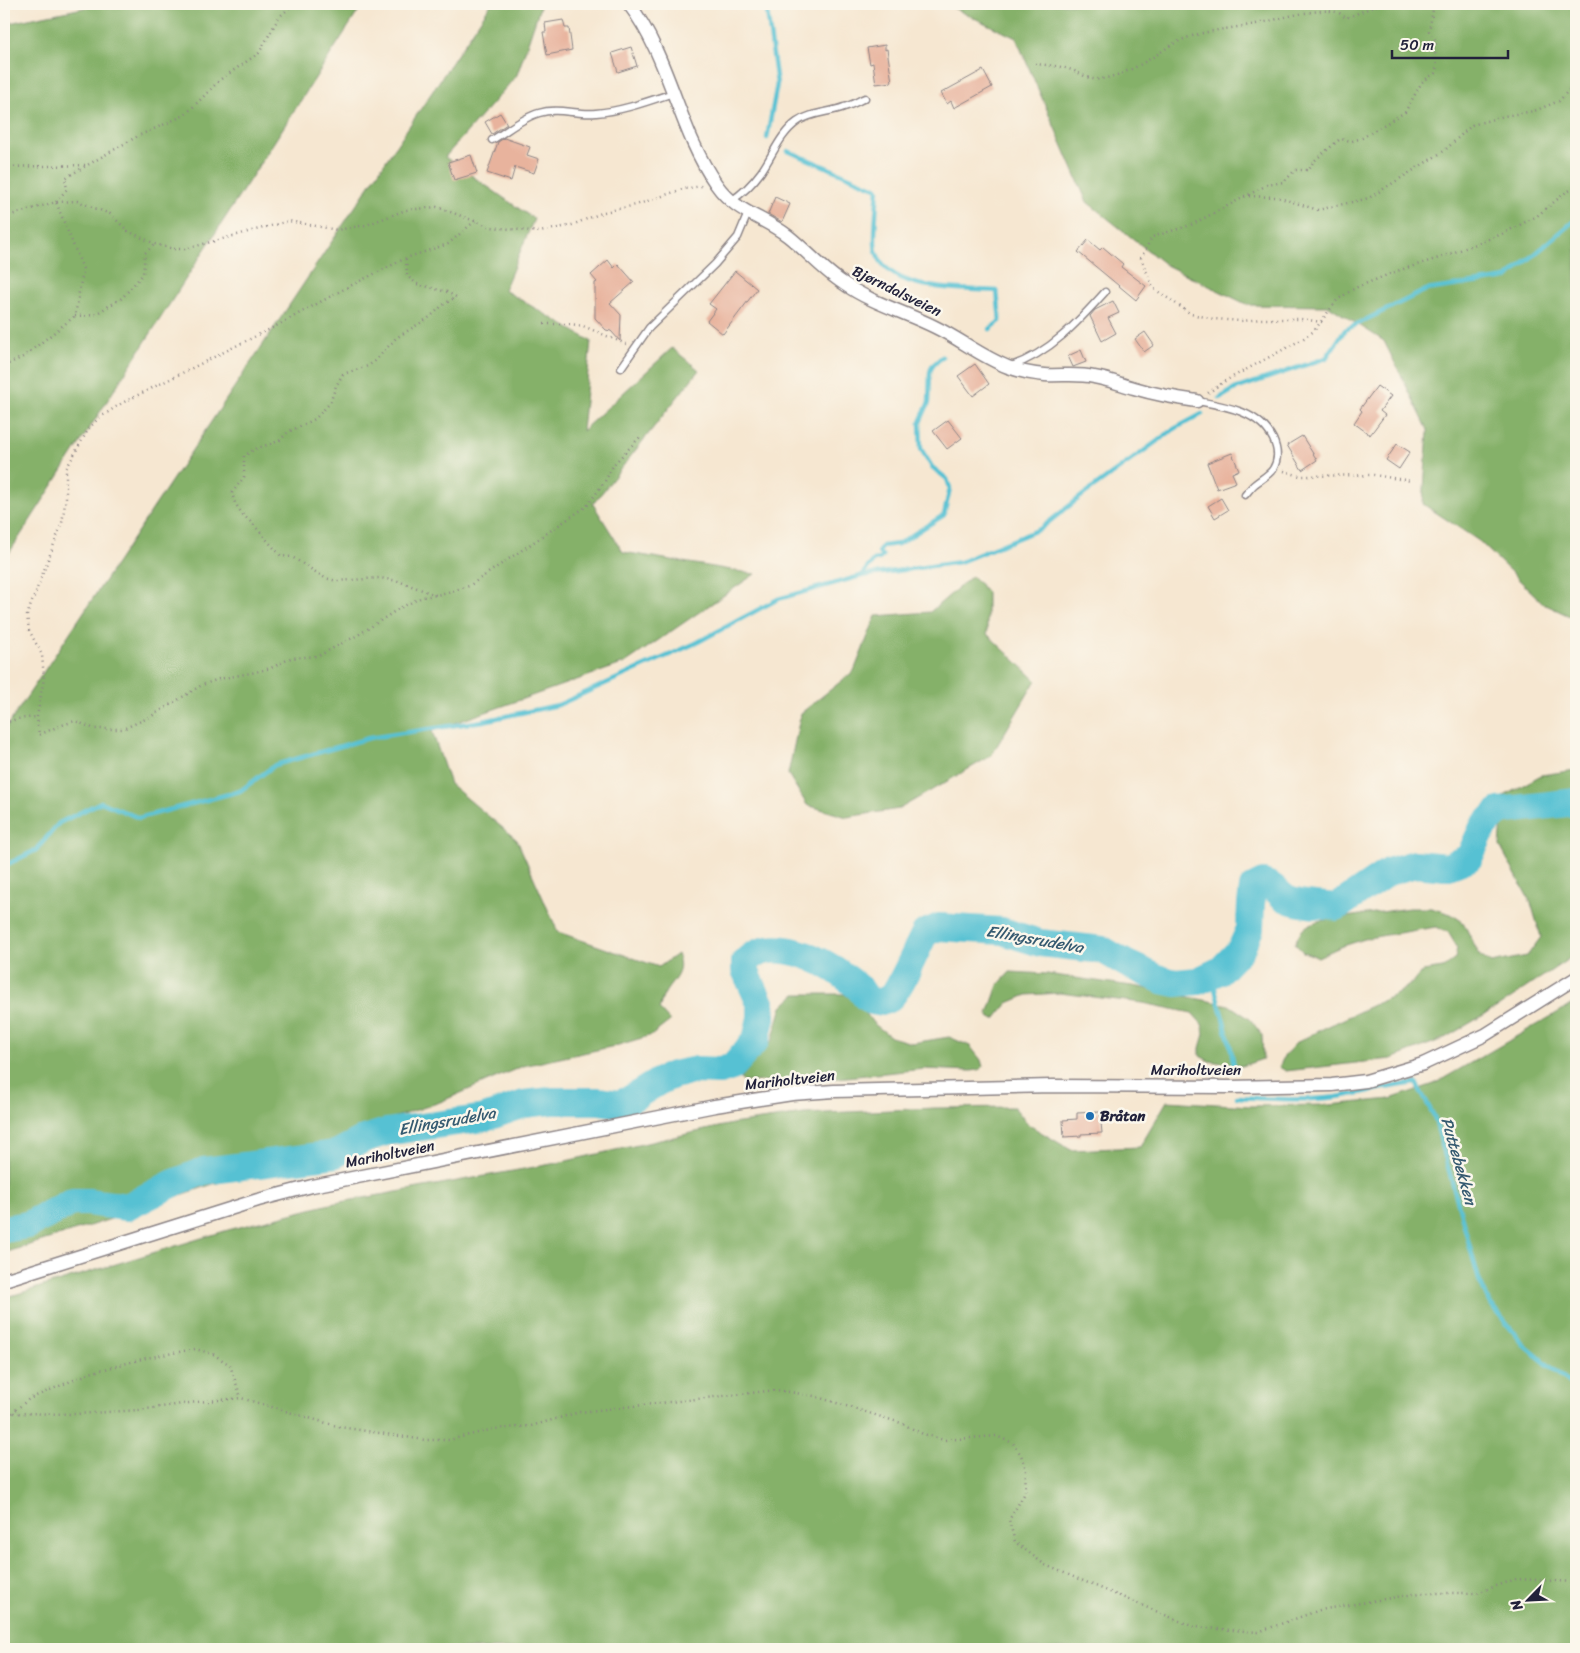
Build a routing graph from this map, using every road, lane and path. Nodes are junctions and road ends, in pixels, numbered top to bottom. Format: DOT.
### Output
graph roads {
  1 [pos="294,4"];
  2 [pos="630,4"];
  3 [pos="1380,4"];
  4 [pos="1434,4"];
  5 [pos="1035,64"];
  6 [pos="1576,82"];
  7 [pos="674,93"];
  8 [pos="865,98"];
  9 [pos="492,140"];
  10 [pos="89,165"];
  11 [pos="4,167"];
  12 [pos="716,184"];
  13 [pos="1576,187"];
  14 [pos="1243,196"];
  15 [pos="731,201"];
  16 [pos="56,202"];
  17 [pos="748,213"];
  18 [pos="4,217"];
  19 [pos="475,221"];
  20 [pos="155,244"];
  21 [pos="406,258"];
  22 [pos="1105,292"];
  23 [pos="75,316"];
  24 [pos="1322,322"];
  25 [pos="544,324"];
  26 [pos="635,348"];
  27 [pos="4,366"];
  28 [pos="1008,367"];
  29 [pos="622,368"];
  30 [pos="1197,401"];
  31 [pos="641,436"];
  32 [pos="1273,468"];
  33 [pos="1412,481"];
  34 [pos="1245,495"];
  35 [pos="437,595"];
  36 [pos="37,717"];
  37 [pos="4,723"];
  38 [pos="1576,978"];
  39 [pos="4,1280"];
  40 [pos="241,1398"];
  41 [pos="11,1413"];
  42 [pos="4,1415"];
  43 [pos="1576,1582"];
  1 -- 10 [label="path"];
  2 -- 7 [label="street, Bjørndalsveien"];
  3 -- 5 [label="path"];
  4 -- 14 [label="path"];
  6 -- 14 [label="path"];
  7 -- 9 [label="lane"];
  7 -- 12 [label="street, Bjørndalsveien"];
  8 -- 15 [label="lane"];
  10 -- 11 [label="path"];
  10 -- 16 [label="path"];
  12 -- 15 [label="street, Bjørndalsveien"];
  12 -- 19 [label="path"];
  13 -- 24 [label="path"];
  14 -- 24 [label="path"];
  15 -- 17 [label="street, Bjørndalsveien"];
  16 -- 18 [label="path"];
  16 -- 20 [label="path"];
  16 -- 23 [label="path"];
  17 -- 26 [label="lane"];
  17 -- 28 [label="street, Bjørndalsveien"];
  19 -- 20 [label="path"];
  19 -- 21 [label="path"];
  20 -- 23 [label="path"];
  21 -- 35 [label="path"];
  21 -- 36 [label="path"];
  22 -- 28 [label="lane"];
  23 -- 27 [label="path"];
  24 -- 30 [label="path"];
  25 -- 26 [label="path"];
  26 -- 29 [label="lane"];
  28 -- 30 [label="street, Bjørndalsveien"];
  30 -- 32 [label="lane"];
  31 -- 35 [label="path"];
  32 -- 33 [label="path"];
  32 -- 34 [label="lane"];
  35 -- 36 [label="path"];
  36 -- 37 [label="path"];
  38 -- 39 [label="street, Mariholtveien"];
  40 -- 41 [label="path"];
  40 -- 41 [label="path"];
  40 -- 43 [label="path"];
  41 -- 42 [label="path"];
}
